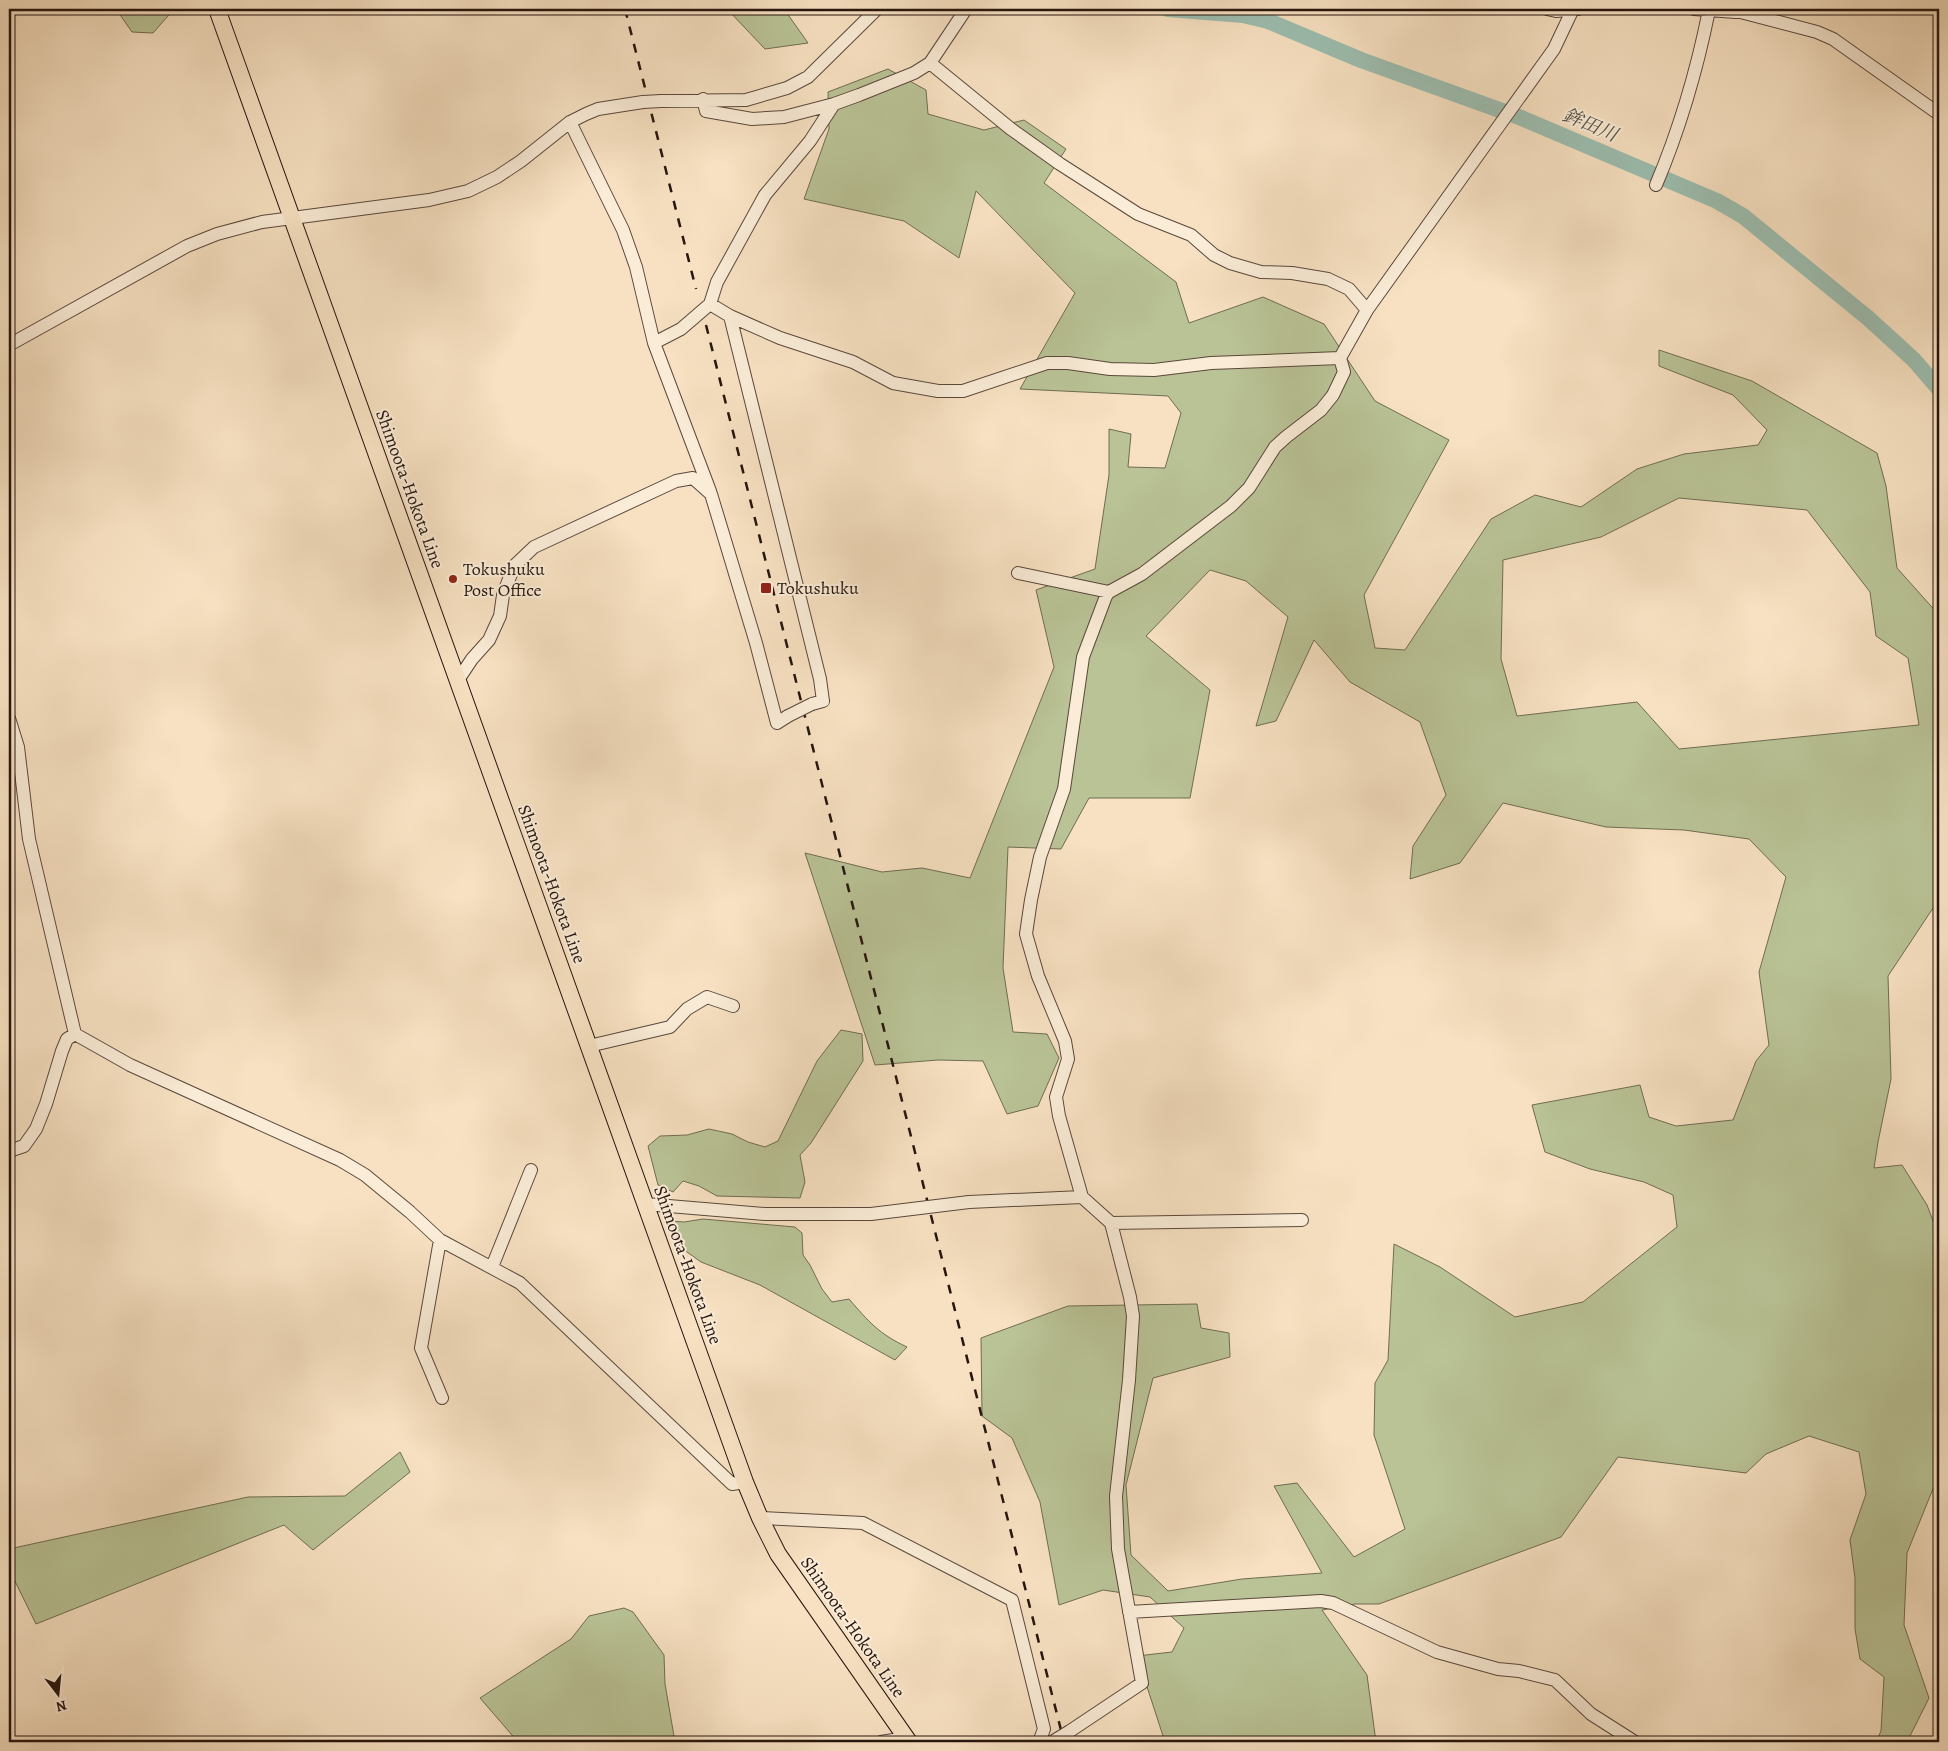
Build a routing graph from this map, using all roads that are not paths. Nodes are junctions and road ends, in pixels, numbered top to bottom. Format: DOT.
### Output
graph roads {
  1 [pos="217,9"];
  2 [pos="877,9"];
  3 [pos="966,9"];
  4 [pos="1547,9"];
  5 [pos="1573,9"];
  6 [pos="1578,9"];
  7 [pos="1694,9"];
  8 [pos="1709,10"];
  9 [pos="1735,10"];
  10 [pos="930,63"];
  11 [pos="703,100"];
  12 [pos="834,104"];
  13 [pos="1939,114"];
  14 [pos="570,122"];
  15 [pos="1656,185"];
  16 [pos="293,218"];
  17 [pos="710,304"];
  18 [pos="1367,310"];
  19 [pos="730,316"];
  20 [pos="654,343"];
  21 [pos="9,345"];
  22 [pos="1340,358"];
  23 [pos="711,494"];
  24 [pos="1018,572"];
  25 [pos="1109,592"];
  26 [pos="458,680"];
  27 [pos="9,718"];
  28 [pos="733,1006"];
  29 [pos="75,1034"];
  30 [pos="588,1046"];
  31 [pos="9,1151"];
  32 [pos="531,1170"];
  33 [pos="1082,1197"];
  34 [pos="645,1204"];
  35 [pos="1302,1220"];
  36 [pos="1111,1223"];
  37 [pos="440,1240"];
  38 [pos="492,1267"];
  39 [pos="442,1398"];
  40 [pos="745,1482"];
  41 [pos="760,1518"];
  42 [pos="1130,1612"];
  43 [pos="908,1740"];
  44 [pos="881,1742"];
  45 [pos="1039,1742"];
  46 [pos="1052,1742"];
  47 [pos="1635,1742"];
  1 -- 16 [label="main road, Shimoota-Hokota Line"];
  2 -- 11 [label="street"];
  3 -- 10 [label="street"];
  4 -- 5 [label="street"];
  5 -- 6 [label="street"];
  5 -- 18 [label="street"];
  7 -- 8 [label="street"];
  8 -- 9 [label="street"];
  8 -- 15 [label="street"];
  9 -- 13 [label="street"];
  10 -- 12 [label="street"];
  10 -- 18 [label="street"];
  11 -- 12 [label="street"];
  11 -- 14 [label="street, bridge"];
  12 -- 17 [label="street"];
  14 -- 16 [label="street"];
  14 -- 20 [label="street"];
  16 -- 21 [label="street"];
  16 -- 26 [label="main road, Shimoota-Hokota Line"];
  17 -- 19 [label="street"];
  17 -- 20 [label="street"];
  18 -- 22 [label="street"];
  19 -- 22 [label="street"];
  19 -- 23 [label="street, bridge"];
  20 -- 23 [label="street"];
  22 -- 25 [label="street"];
  23 -- 26 [label="street"];
  24 -- 25 [label="street"];
  25 -- 33 [label="street"];
  26 -- 30 [label="main road, Shimoota-Hokota Line"];
  27 -- 29 [label="street"];
  28 -- 30 [label="street"];
  29 -- 31 [label="street"];
  29 -- 37 [label="street"];
  30 -- 34 [label="main road, Shimoota-Hokota Line"];
  32 -- 38 [label="street"];
  33 -- 34 [label="street, bridge"];
  33 -- 36 [label="street"];
  34 -- 40 [label="main road, Shimoota-Hokota Line"];
  35 -- 36 [label="street"];
  36 -- 42 [label="street"];
  37 -- 38 [label="street"];
  37 -- 39 [label="street"];
  38 -- 40 [label="street"];
  40 -- 41 [label="main road, Shimoota-Hokota Line"];
  41 -- 43 [label="main road, Shimoota-Hokota Line"];
  41 -- 45 [label="street"];
  42 -- 46 [label="street, bridge"];
  42 -- 47 [label="street"];
  43 -- 44 [label="street"];
}
